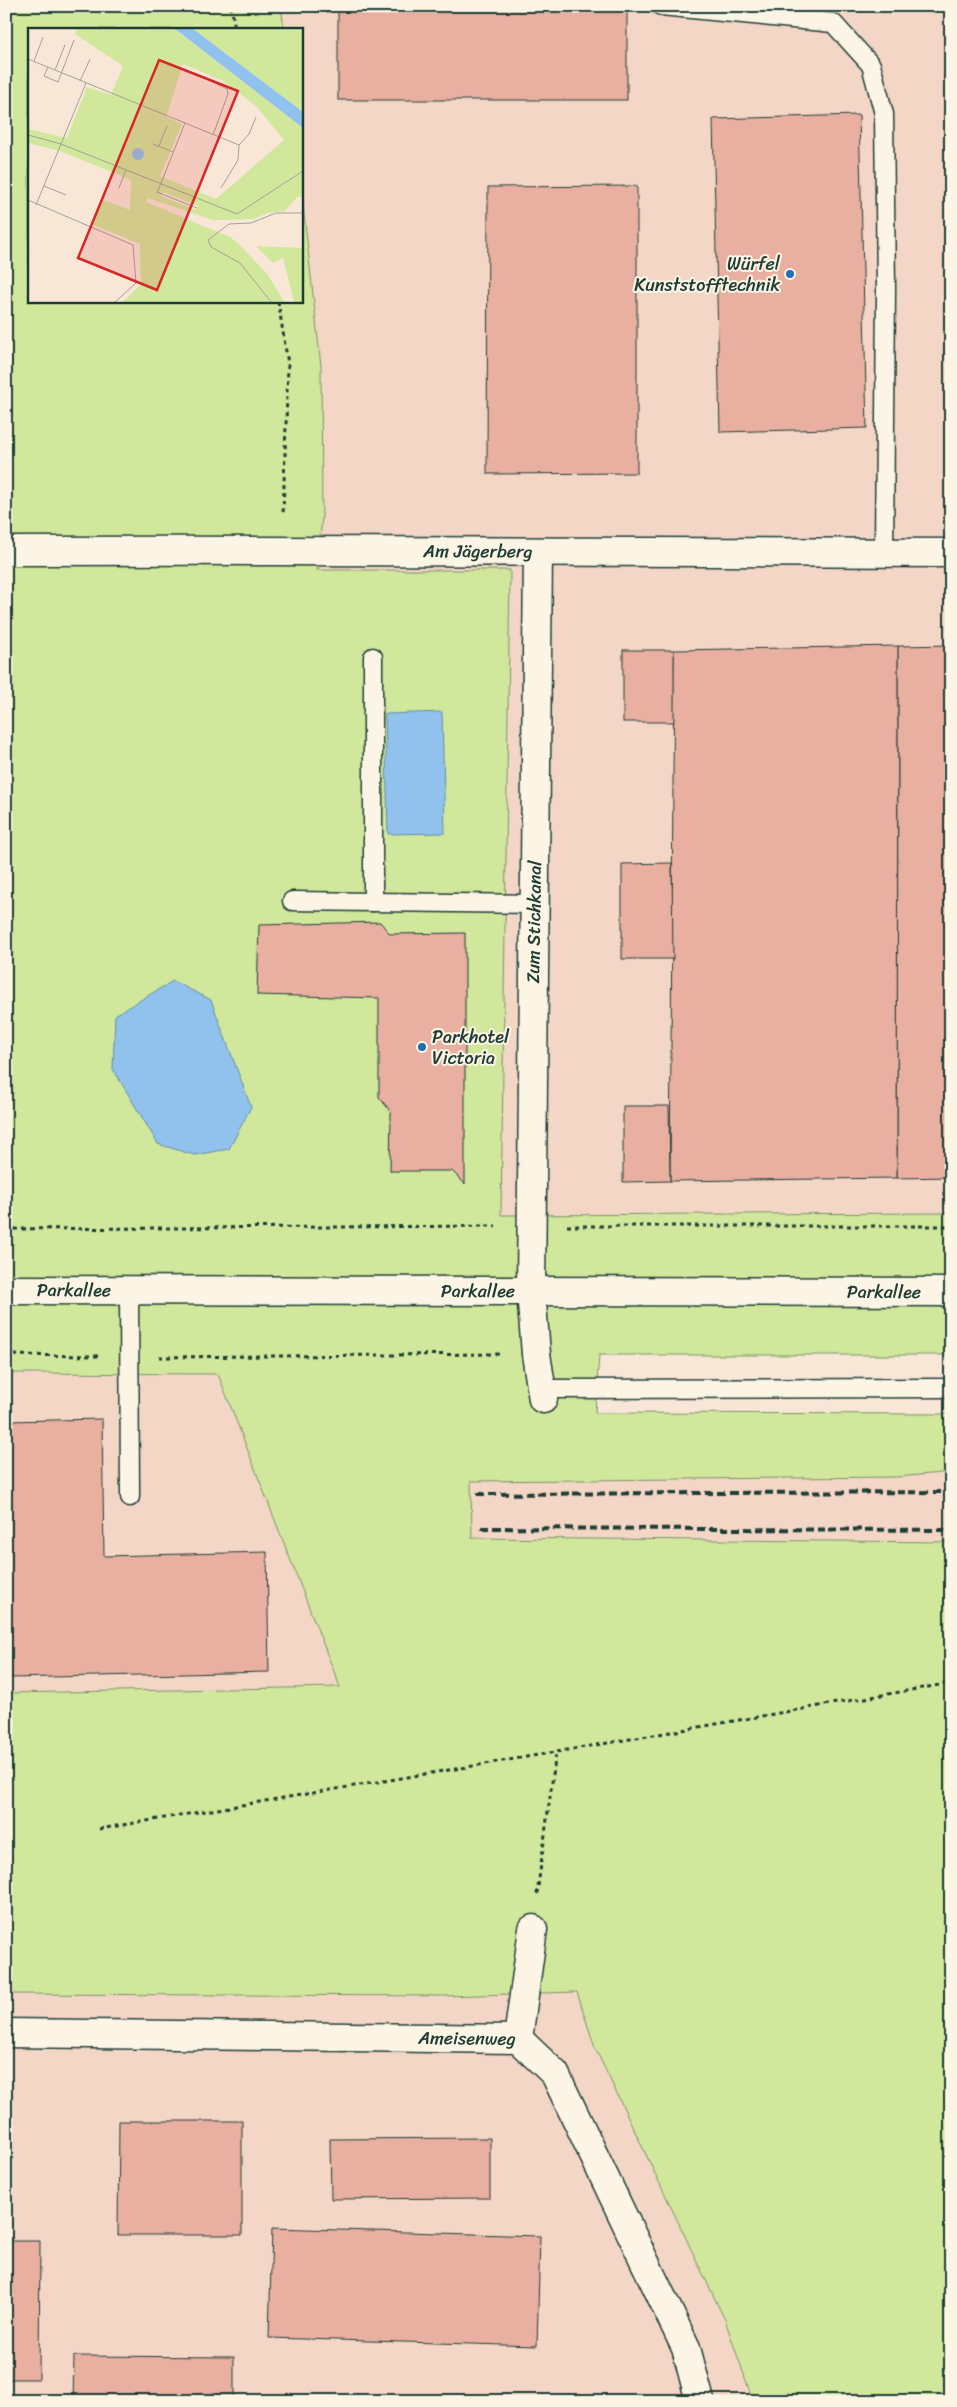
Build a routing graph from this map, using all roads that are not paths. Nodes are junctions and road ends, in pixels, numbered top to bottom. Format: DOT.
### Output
graph roads {
  1 [pos="661,6"];
  2 [pos="6,552"];
  3 [pos="538,553"];
  4 [pos="884,553"];
  5 [pos="951,553"];
  6 [pos="373,657"];
  7 [pos="292,901"];
  8 [pos="373,902"];
  9 [pos="534,904"];
  10 [pos="6,1290"];
  11 [pos="129,1290"];
  12 [pos="531,1291"];
  13 [pos="951,1292"];
  14 [pos="951,1388"];
  15 [pos="542,1394"];
  16 [pos="130,1497"];
  17 [pos="532,1929"];
  18 [pos="6,2033"];
  19 [pos="518,2039"];
  20 [pos="700,2401"];
  1 -- 4 [label="lane"];
  2 -- 3 [label="street, Am Jägerberg"];
  3 -- 4 [label="street, Am Jägerberg"];
  3 -- 9 [label="street, Zum Stichkanal"];
  4 -- 5 [label="street, Am Jägerberg"];
  6 -- 8 [label="lane"];
  7 -- 8 [label="lane"];
  8 -- 9 [label="lane"];
  9 -- 12 [label="street, Zum Stichkanal"];
  10 -- 11 [label="street, Parkallee"];
  11 -- 12 [label="street, Parkallee"];
  11 -- 16 [label="lane"];
  12 -- 13 [label="street, Parkallee"];
  12 -- 15 [label="street, Zum Stichkanal"];
  14 -- 15 [label="lane"];
  17 -- 19 [label="street"];
  18 -- 19 [label="street, Ameisenweg"];
  19 -- 20 [label="street, Ameisenweg"];
}
